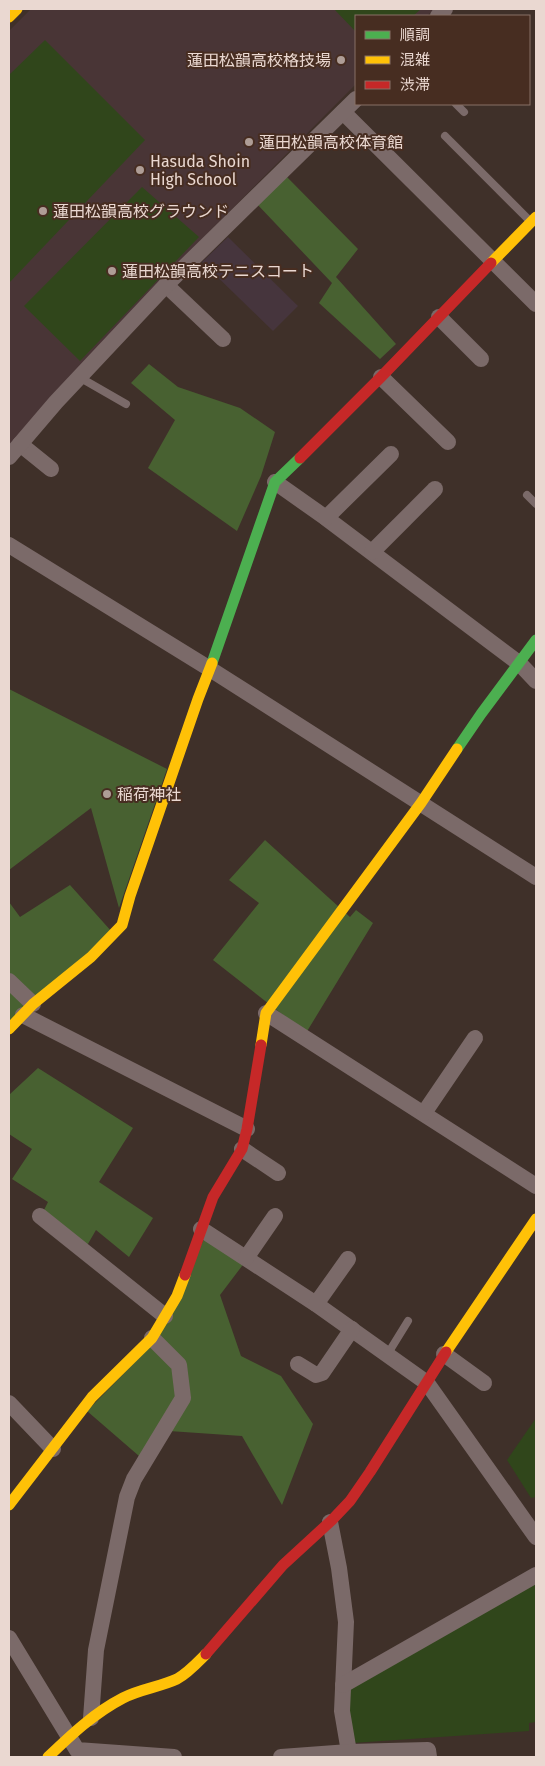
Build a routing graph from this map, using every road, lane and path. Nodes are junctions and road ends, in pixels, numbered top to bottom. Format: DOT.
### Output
graph roads {
  1 [pos="17,9"];
  2 [pos="9,17"];
  3 [pos="355,100"];
  4 [pos="457,105"];
  5 [pos="343,112"];
  6 [pos="464,112"];
  7 [pos="445,136"];
  8 [pos="534,220"];
  9 [pos="493,260"];
  10 [pos="166,285"];
  11 [pos="536,304"];
  12 [pos="439,317"];
  13 [pos="223,339"];
  14 [pos="481,358"];
  15 [pos="79,377"];
  16 [pos="381,377"];
  17 [pos="126,404"];
  18 [pos="448,442"];
  19 [pos="20,444"];
  20 [pos="391,454"];
  21 [pos="9,457"];
  22 [pos="51,469"];
  23 [pos="275,482"];
  24 [pos="435,489"];
  25 [pos="527,495"];
  26 [pos="536,504"];
  27 [pos="326,518"];
  28 [pos="9,545"];
  29 [pos="372,552"];
  30 [pos="536,640"];
  31 [pos="520,664"];
  32 [pos="210,669"];
  33 [pos="536,681"];
  34 [pos="421,803"];
  35 [pos="536,877"];
  36 [pos="9,981"];
  37 [pos="28,1010"];
  38 [pos="266,1013"];
  39 [pos="9,1029"];
  40 [pos="475,1038"];
  41 [pos="424,1113"];
  42 [pos="247,1129"];
  43 [pos="242,1148"];
  44 [pos="278,1174"];
  45 [pos="536,1186"];
  46 [pos="40,1216"];
  47 [pos="274,1216"];
  48 [pos="536,1219"];
  49 [pos="201,1229"];
  50 [pos="246,1258"];
  51 [pos="348,1259"];
  52 [pos="316,1304"];
  53 [pos="165,1316"];
  54 [pos="408,1321"];
  55 [pos="352,1329"];
  56 [pos="152,1338"];
  57 [pos="448,1349"];
  58 [pos="387,1354"];
  59 [pos="298,1364"];
  60 [pos="427,1383"];
  61 [pos="484,1383"];
  62 [pos="9,1403"];
  63 [pos="53,1449"];
  64 [pos="9,1505"];
  65 [pos="330,1522"];
  66 [pos="536,1536"];
  67 [pos="536,1574"];
  68 [pos="9,1638"];
  69 [pos="343,1684"];
  70 [pos="91,1718"];
  71 [pos="70,1737"];
  72 [pos="349,1752"];
  73 [pos="129,1756"];
  74 [pos="48,1757"];
  75 [pos="174,1757"];
  76 [pos="282,1757"];
  77 [pos="429,1757"];
  1 -- 2 [label="street"];
  3 -- 5 [label="street"];
  4 -- 6 [label="lane"];
  5 -- 9 [label="street"];
  5 -- 10 [label="street"];
  7 -- 8 [label="lane"];
  8 -- 9 [label="street"];
  9 -- 11 [label="street"];
  9 -- 12 [label="street"];
  10 -- 13 [label="street"];
  10 -- 15 [label="street"];
  12 -- 14 [label="street"];
  12 -- 16 [label="street"];
  15 -- 17 [label="lane"];
  15 -- 19 [label="street"];
  16 -- 18 [label="street"];
  16 -- 23 [label="street"];
  19 -- 21 [label="street"];
  19 -- 22 [label="street"];
  20 -- 27 [label="street"];
  23 -- 27 [label="street"];
  23 -- 32 [label="street"];
  24 -- 29 [label="street"];
  25 -- 26 [label="lane"];
  27 -- 29 [label="street"];
  28 -- 32 [label="street"];
  29 -- 31 [label="street"];
  30 -- 31 [label="street"];
  31 -- 33 [label="street"];
  31 -- 34 [label="street"];
  32 -- 34 [label="street"];
  32 -- 37 [label="street"];
  34 -- 35 [label="street"];
  34 -- 38 [label="street"];
  36 -- 37 [label="street"];
  37 -- 39 [label="street"];
  37 -- 42 [label="street"];
  38 -- 41 [label="street"];
  38 -- 42 [label="street"];
  40 -- 41 [label="street"];
  41 -- 45 [label="street"];
  42 -- 43 [label="street"];
  43 -- 44 [label="street"];
  43 -- 49 [label="street"];
  46 -- 53 [label="street"];
  47 -- 50 [label="street"];
  48 -- 57 [label="street"];
  49 -- 50 [label="street"];
  49 -- 53 [label="street"];
  50 -- 52 [label="street"];
  51 -- 52 [label="street"];
  52 -- 55 [label="street"];
  53 -- 56 [label="street"];
  54 -- 58 [label="lane"];
  55 -- 58 [label="street"];
  55 -- 59 [label="street"];
  56 -- 63 [label="street"];
  56 -- 70 [label="street"];
  57 -- 60 [label="street"];
  57 -- 61 [label="street"];
  58 -- 60 [label="street"];
  60 -- 65 [label="street"];
  60 -- 66 [label="street"];
  62 -- 63 [label="street"];
  63 -- 64 [label="street"];
  65 -- 69 [label="street"];
  65 -- 70 [label="street"];
  67 -- 69 [label="street"];
  68 -- 71 [label="street"];
  69 -- 72 [label="street"];
  70 -- 71 [label="street"];
  71 -- 73 [label="street"];
  71 -- 74 [label="street"];
  72 -- 76 [label="street"];
  72 -- 77 [label="street"];
  73 -- 75 [label="street"];
}
